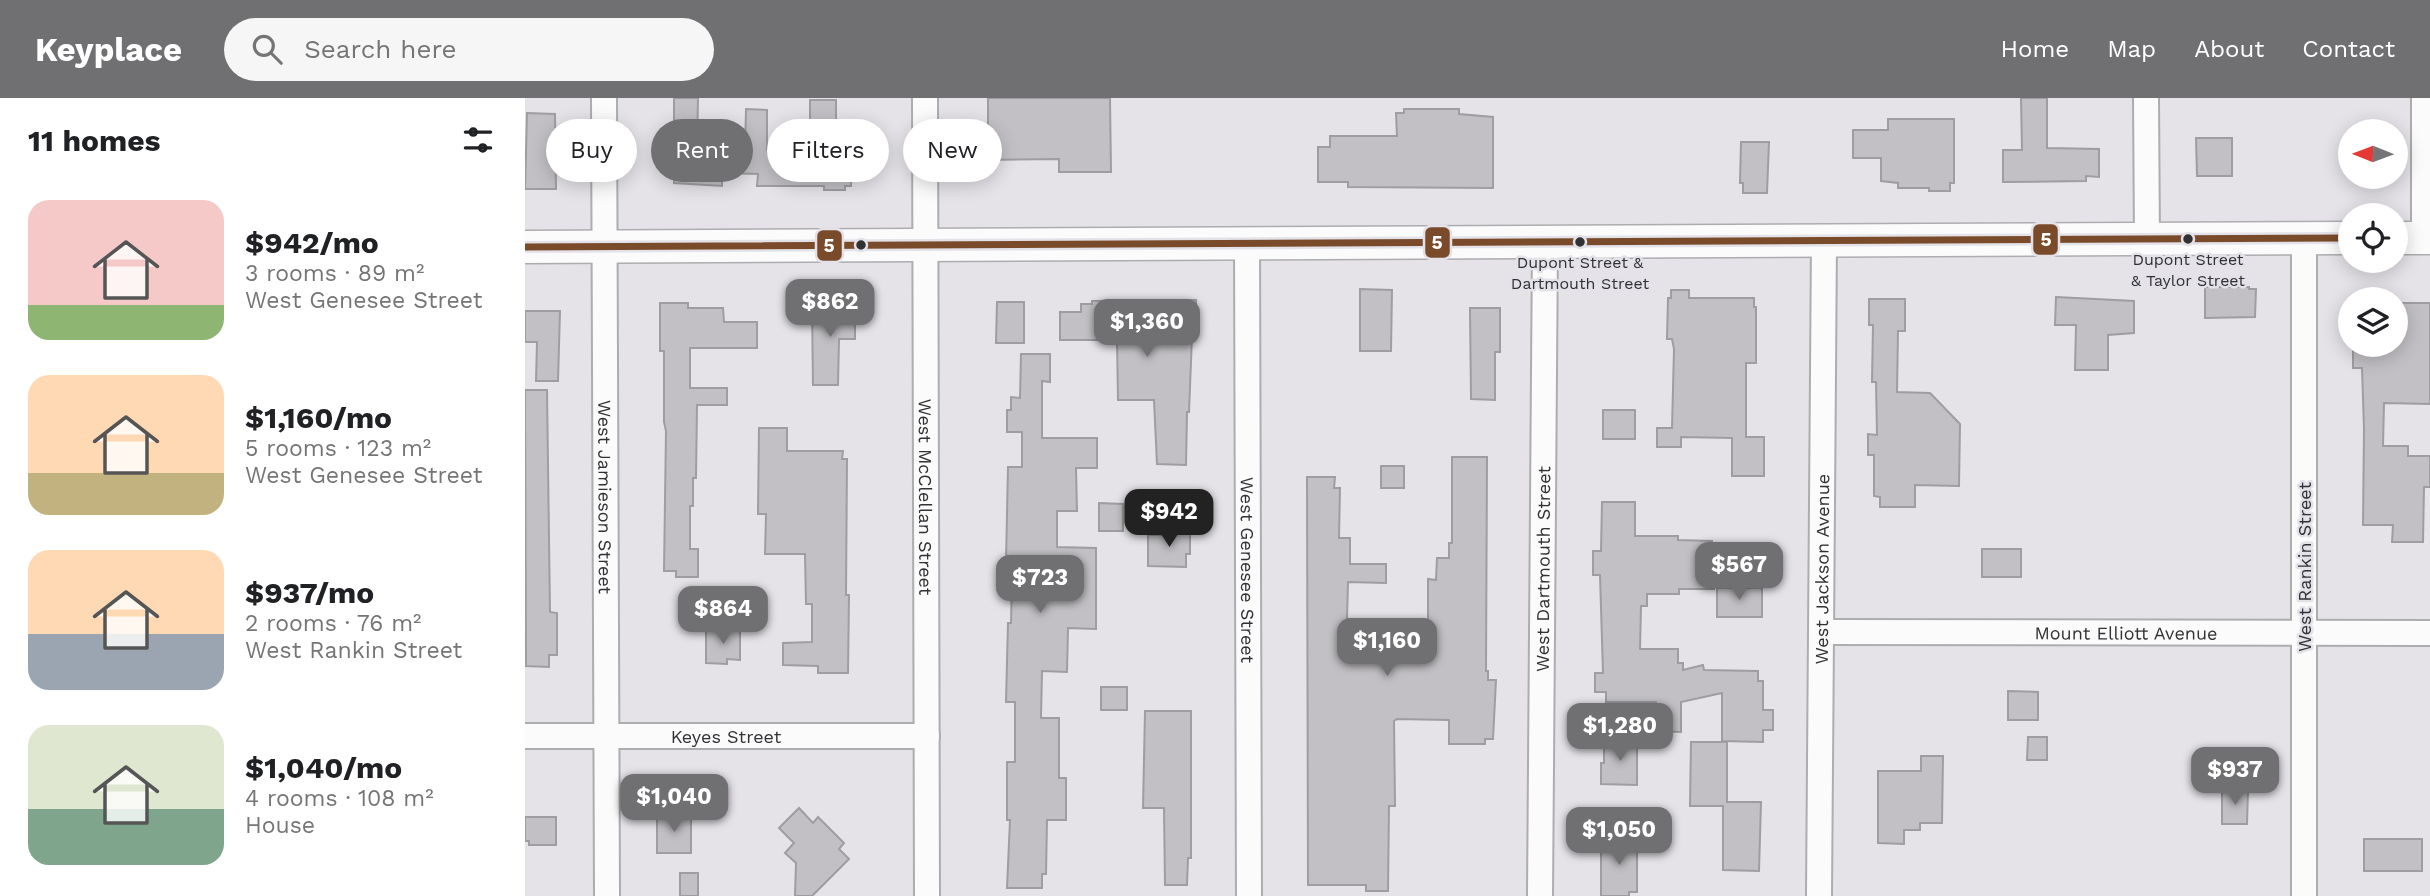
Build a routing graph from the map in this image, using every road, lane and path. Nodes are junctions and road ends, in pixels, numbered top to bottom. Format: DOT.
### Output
graph roads {
  1 [pos="604,98"];
  2 [pos="925,98"];
  3 [pos="2146,98"];
  4 [pos="2424,98"];
  5 [pos="2338,238"];
  6 [pos="2417,238"];
  7 [pos="2304,239"];
  8 [pos="2147,240"];
  9 [pos="1824,241"];
  10 [pos="1545,242"];
  11 [pos="1247,244"];
  12 [pos="925,245"];
  13 [pos="604,246"];
  14 [pos="525,247"];
  15 [pos="1822,632"];
  16 [pos="2304,633"];
  17 [pos="2430,633"];
  18 [pos="525,736"];
  19 [pos="607,736"];
  20 [pos="927,736"];
  21 [pos="607,896"];
  22 [pos="927,896"];
  23 [pos="1249,896"];
  24 [pos="1540,896"];
  25 [pos="1819,896"];
  26 [pos="2304,896"];
  1 -- 13 [label="street, West Jamieson Street"];
  2 -- 12 [label="street, West McClellan Street"];
  3 -- 8 [label="street"];
  4 -- 6 [label="street"];
  5 -- 7 [label="street"];
  7 -- 8 [label="street"];
  7 -- 16 [label="street, West Rankin Street"];
  8 -- 9 [label="street"];
  9 -- 10 [label="street"];
  9 -- 15 [label="street, West Jackson Avenue"];
  10 -- 11 [label="street"];
  10 -- 24 [label="street, West Dartmouth Street"];
  11 -- 12 [label="street"];
  11 -- 23 [label="street, West Genesee Street"];
  12 -- 13 [label="street"];
  12 -- 20 [label="street, West McClellan Street"];
  13 -- 14 [label="street"];
  13 -- 19 [label="street, West Jamieson Street"];
  15 -- 16 [label="street, Mount Elliott Avenue"];
  15 -- 25 [label="street, West Jackson Avenue"];
  16 -- 17 [label="street, Mount Elliott Avenue"];
  16 -- 26 [label="street, West Rankin Street"];
  18 -- 19 [label="street, Keyes Street"];
  19 -- 20 [label="street, Keyes Street"];
  19 -- 21 [label="street, West Jamieson Street"];
  20 -- 22 [label="street, West McClellan Street"];
}
